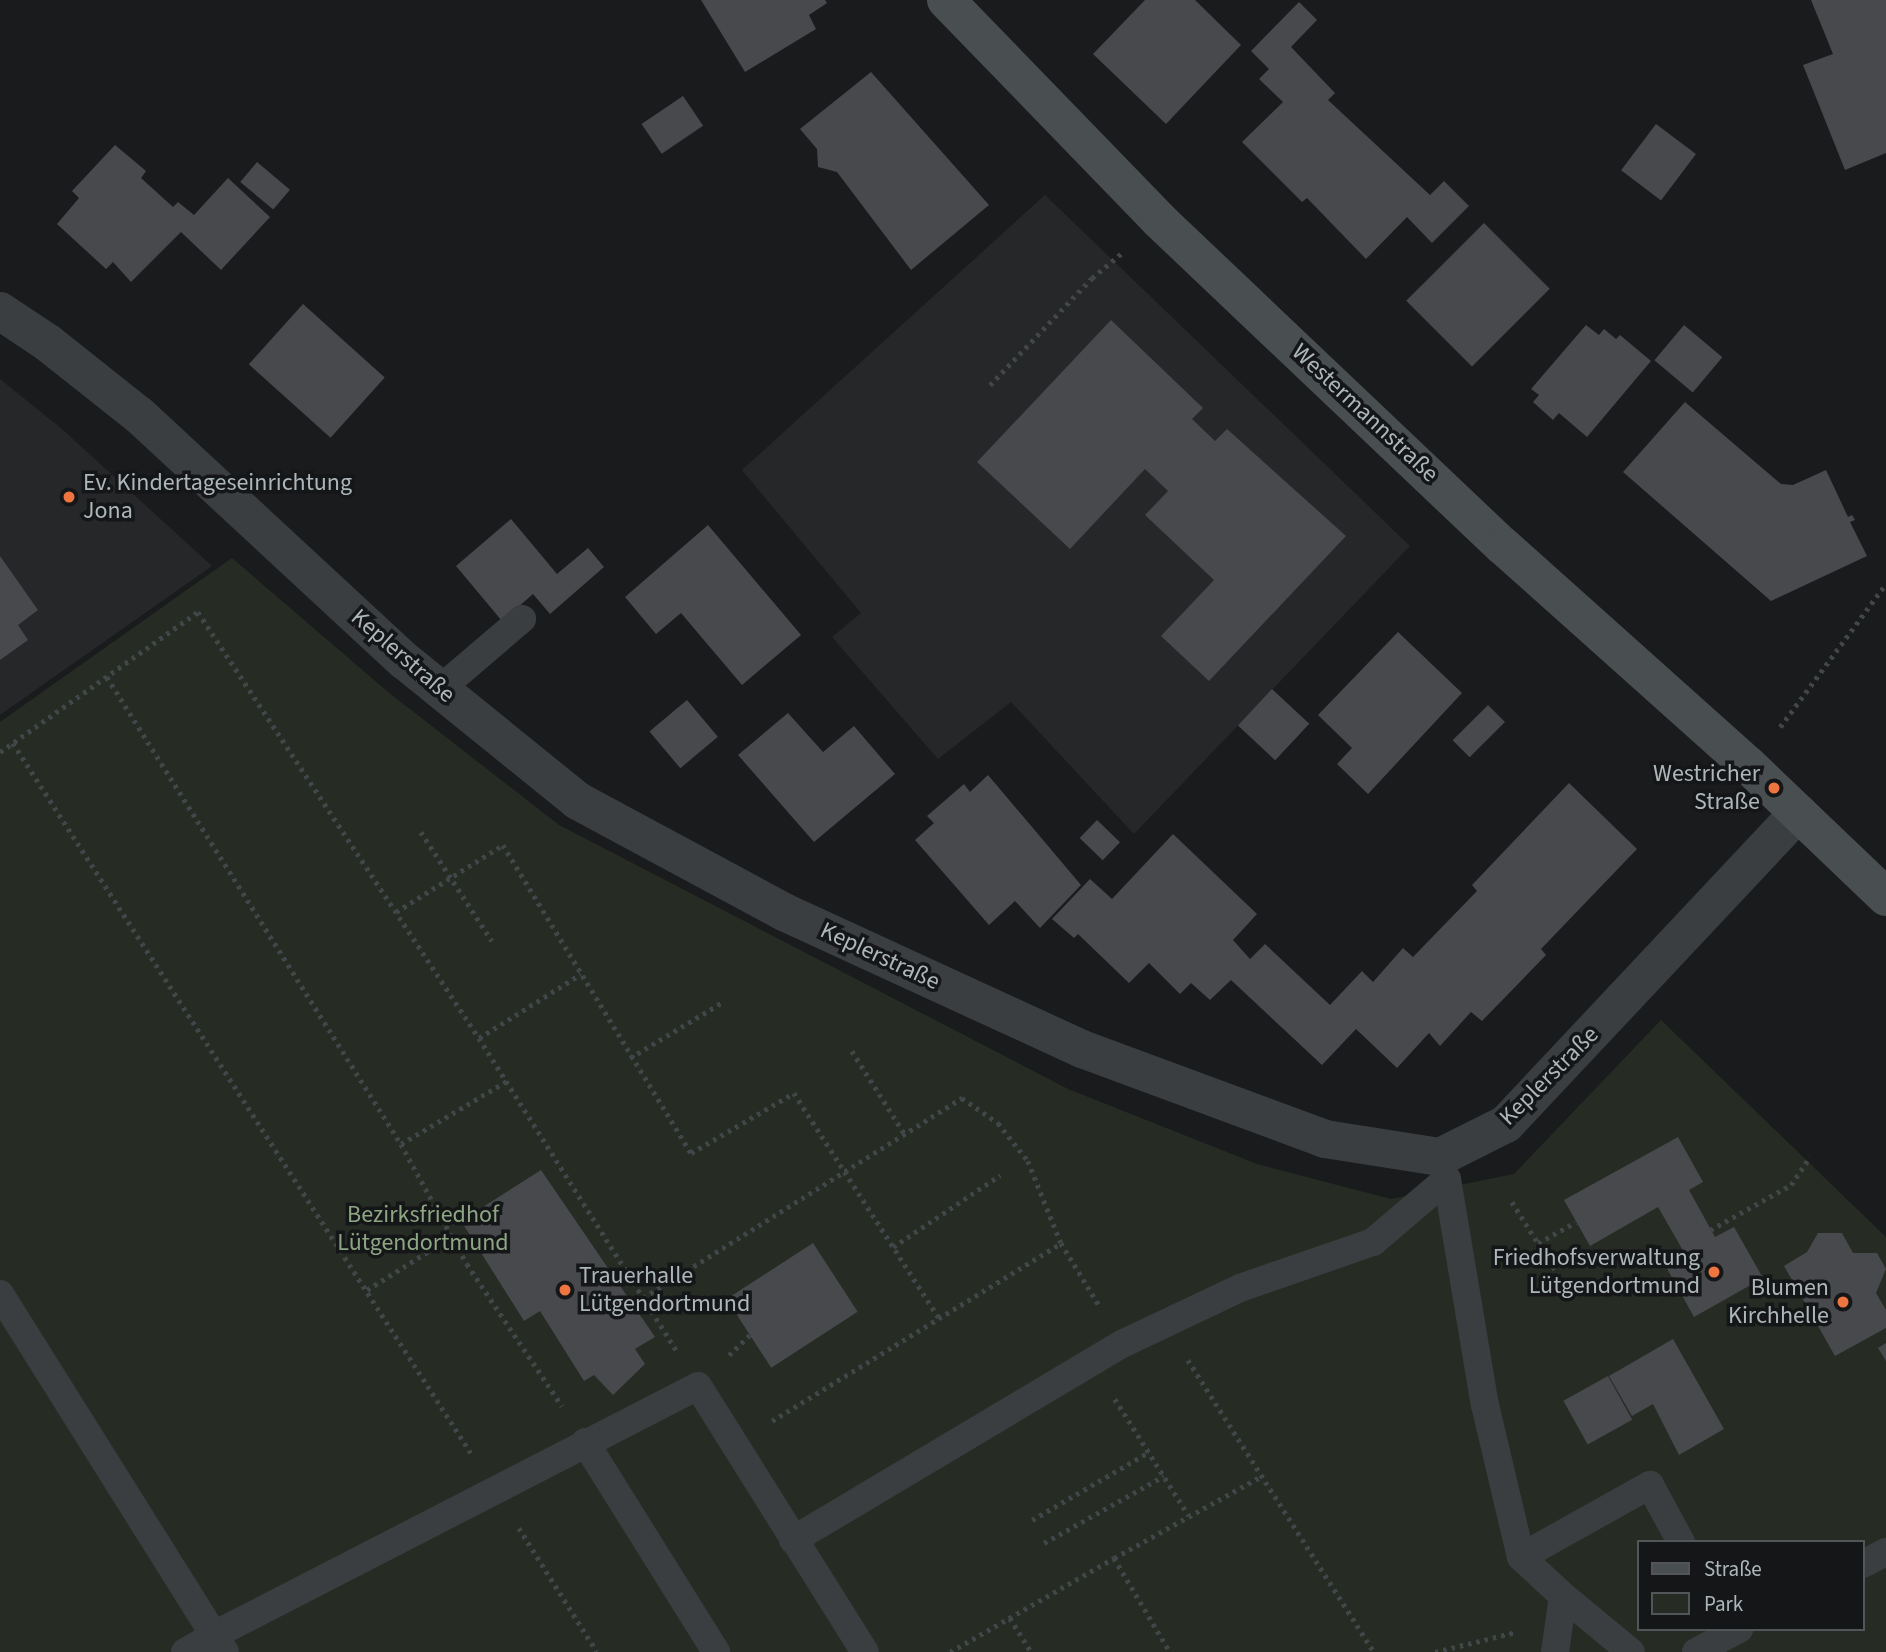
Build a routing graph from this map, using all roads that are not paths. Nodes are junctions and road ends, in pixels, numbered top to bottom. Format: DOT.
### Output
graph roads {
  1 [pos="946,0"];
  2 [pos="0,311"];
  3 [pos="522,619"];
  4 [pos="440,689"];
  5 [pos="1798,813"];
  6 [pos="1886,897"];
  7 [pos="0,1294"];
  8 [pos="585,1442"];
  9 [pos="793,1540"];
  10 [pos="1680,1540"];
  11 [pos="1886,1552"];
  12 [pos="1521,1557"];
  13 [pos="1865,1563"];
  14 [pos="1563,1596"];
  15 [pos="1733,1631"];
  16 [pos="1556,1641"];
  17 [pos="220,1643"];
  18 [pos="186,1652"];
  19 [pos="716,1652"];
  20 [pos="865,1652"];
  21 [pos="1631,1652"];
  22 [pos="1696,1652"];
  1 -- 5 [label="street, Westermannstraße"];
  2 -- 4 [label="street, Keplerstraße"];
  3 -- 4 [label="lane"];
  4 -- 5 [label="street, Keplerstraße"];
  5 -- 6 [label="street, Westermannstraße"];
  7 -- 17 [label="lane"];
  8 -- 9 [label="lane"];
  8 -- 17 [label="lane"];
  8 -- 19 [label="lane"];
  9 -- 12 [label="lane"];
  9 -- 20 [label="lane"];
  10 -- 12 [label="lane"];
  11 -- 13 [label="lane"];
  12 -- 14 [label="lane"];
  14 -- 16 [label="lane"];
  14 -- 21 [label="lane"];
  15 -- 22 [label="lane"];
  17 -- 18 [label="lane"];
}
